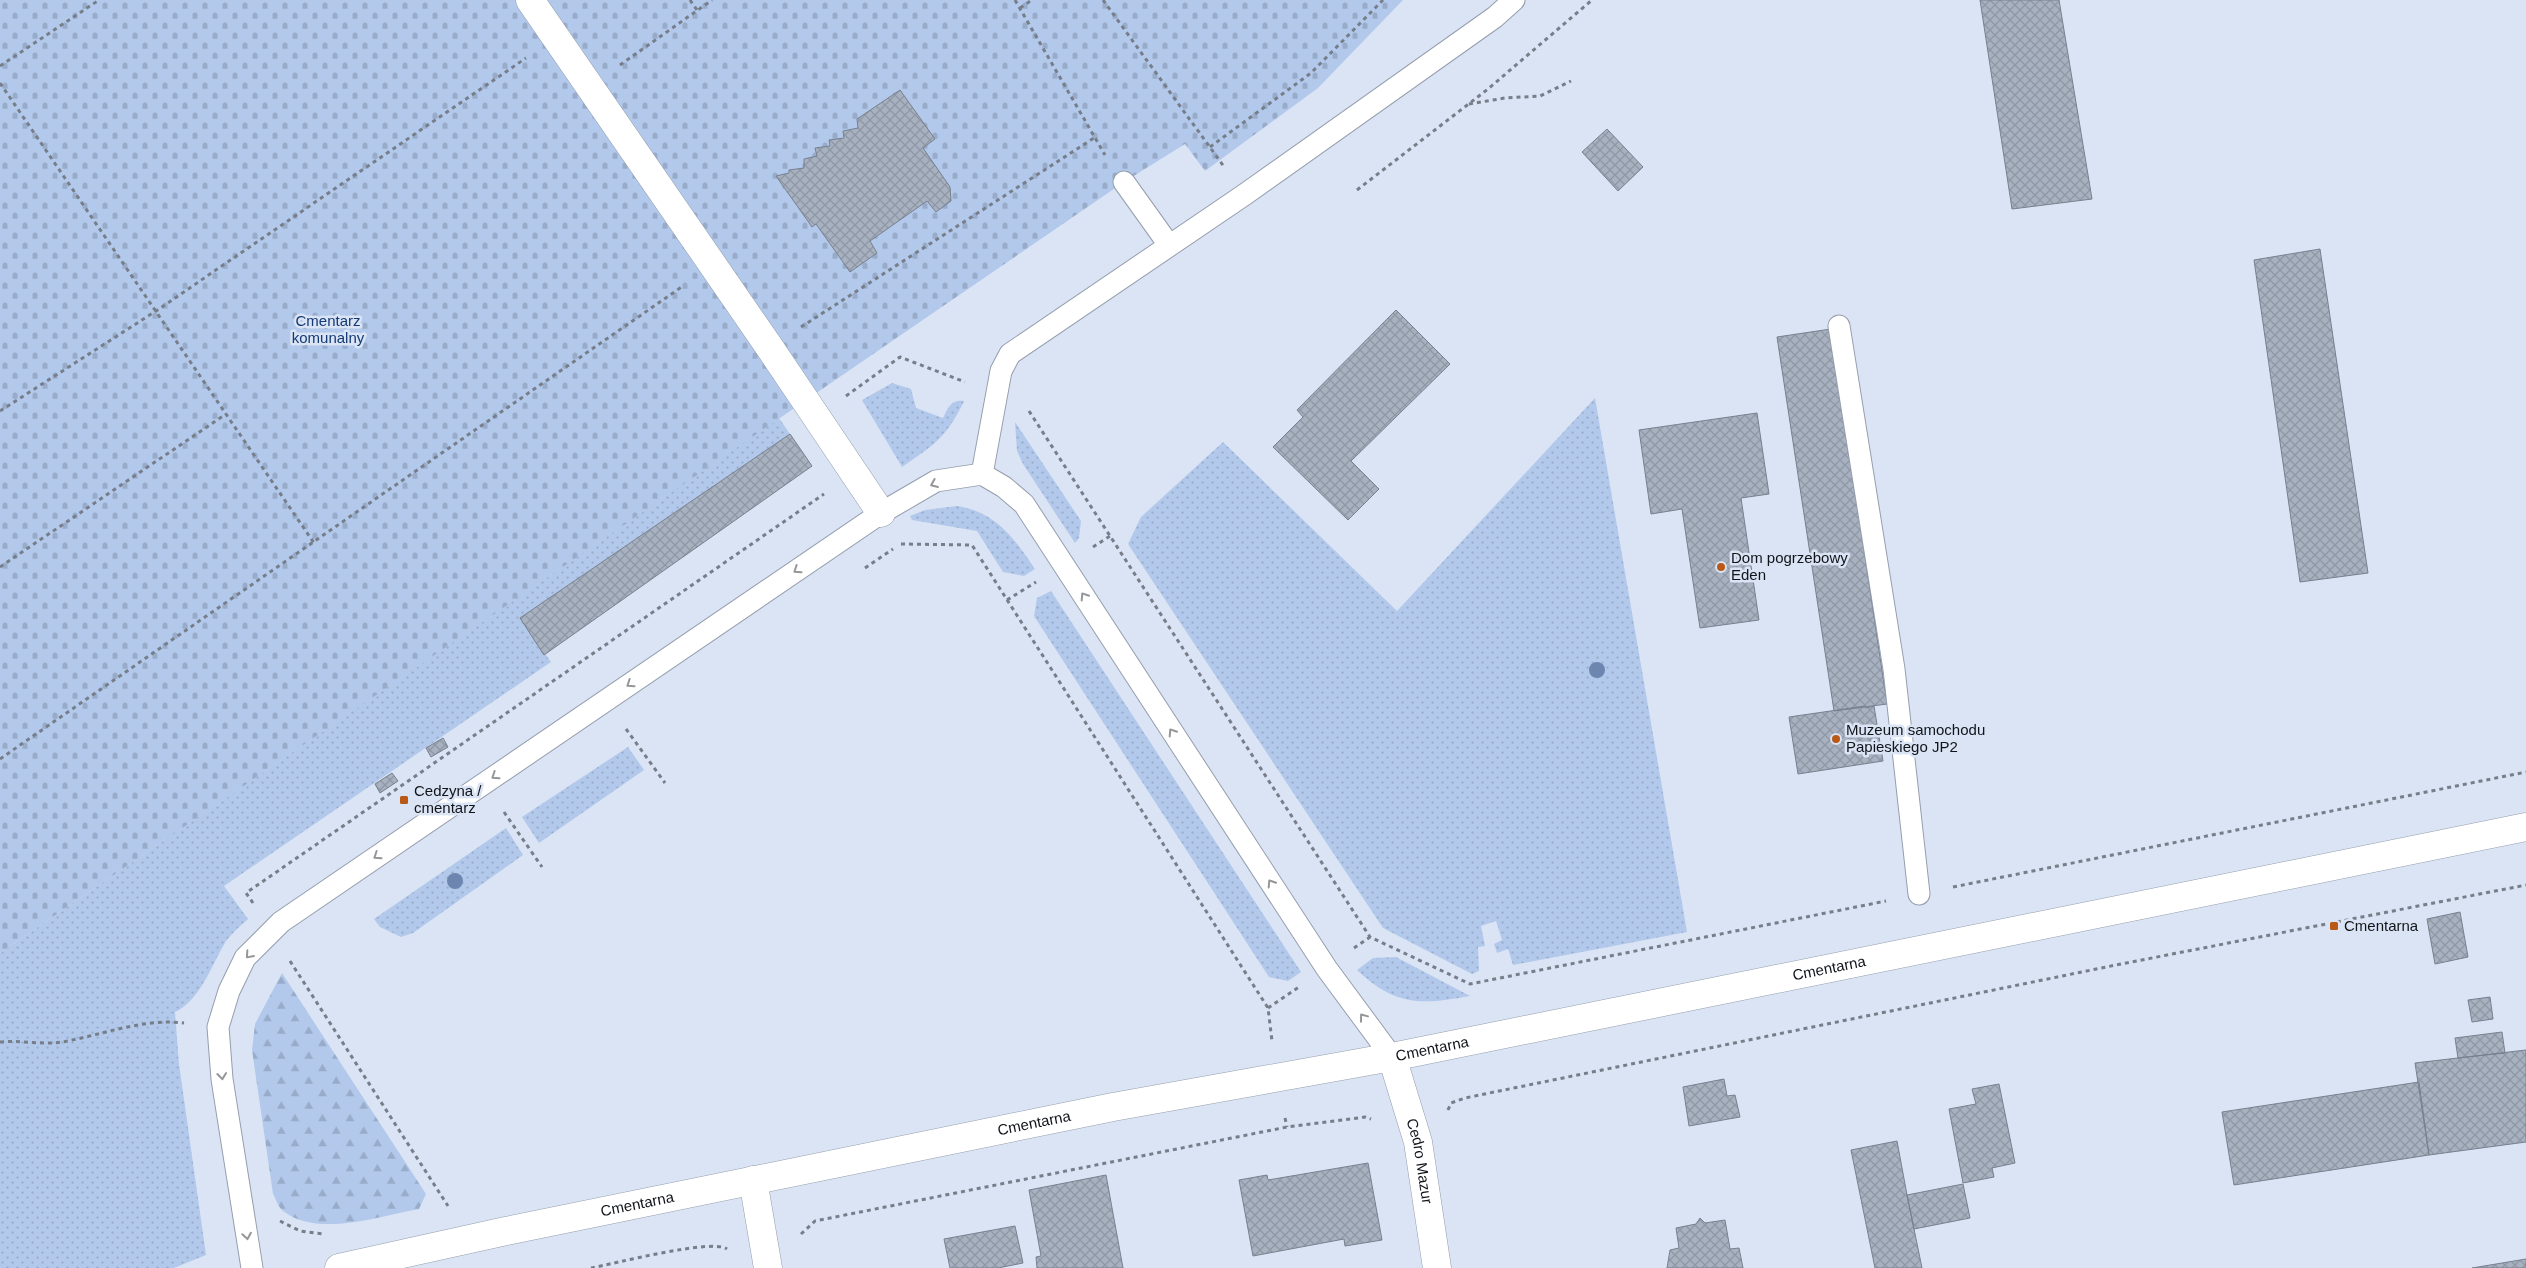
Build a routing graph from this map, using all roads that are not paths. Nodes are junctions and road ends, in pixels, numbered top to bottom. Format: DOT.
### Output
graph roads {
  1 [pos="530,0"];
  2 [pos="1514,0"];
  3 [pos="1124,182"];
  4 [pos="1169,246"];
  5 [pos="1839,326"];
  6 [pos="982,474"];
  7 [pos="881,513"];
  8 [pos="2526,827"];
  9 [pos="1919,894"];
  10 [pos="1392,1057"];
  11 [pos="753,1180"];
  12 [pos="768,1266"];
  13 [pos="252,1268"];
  14 [pos="339,1268"];
  15 [pos="1437,1268"];
  1 -- 7 [label="street"];
  2 -- 4 [label="lane"];
  3 -- 4 [label="lane"];
  4 -- 6 [label="lane"];
  5 -- 9 [label="lane"];
  6 -- 7 [label="lane, one-way"];
  10 -- 6 [label="lane, one-way"];
  7 -- 13 [label="lane, one-way"];
  8 -- 10 [label="street, Cmentarna"];
  10 -- 11 [label="street, Cmentarna"];
  10 -- 15 [label="street, Cedro Mazur"];
  11 -- 12 [label="street"];
  11 -- 14 [label="street, Cmentarna"];
}
